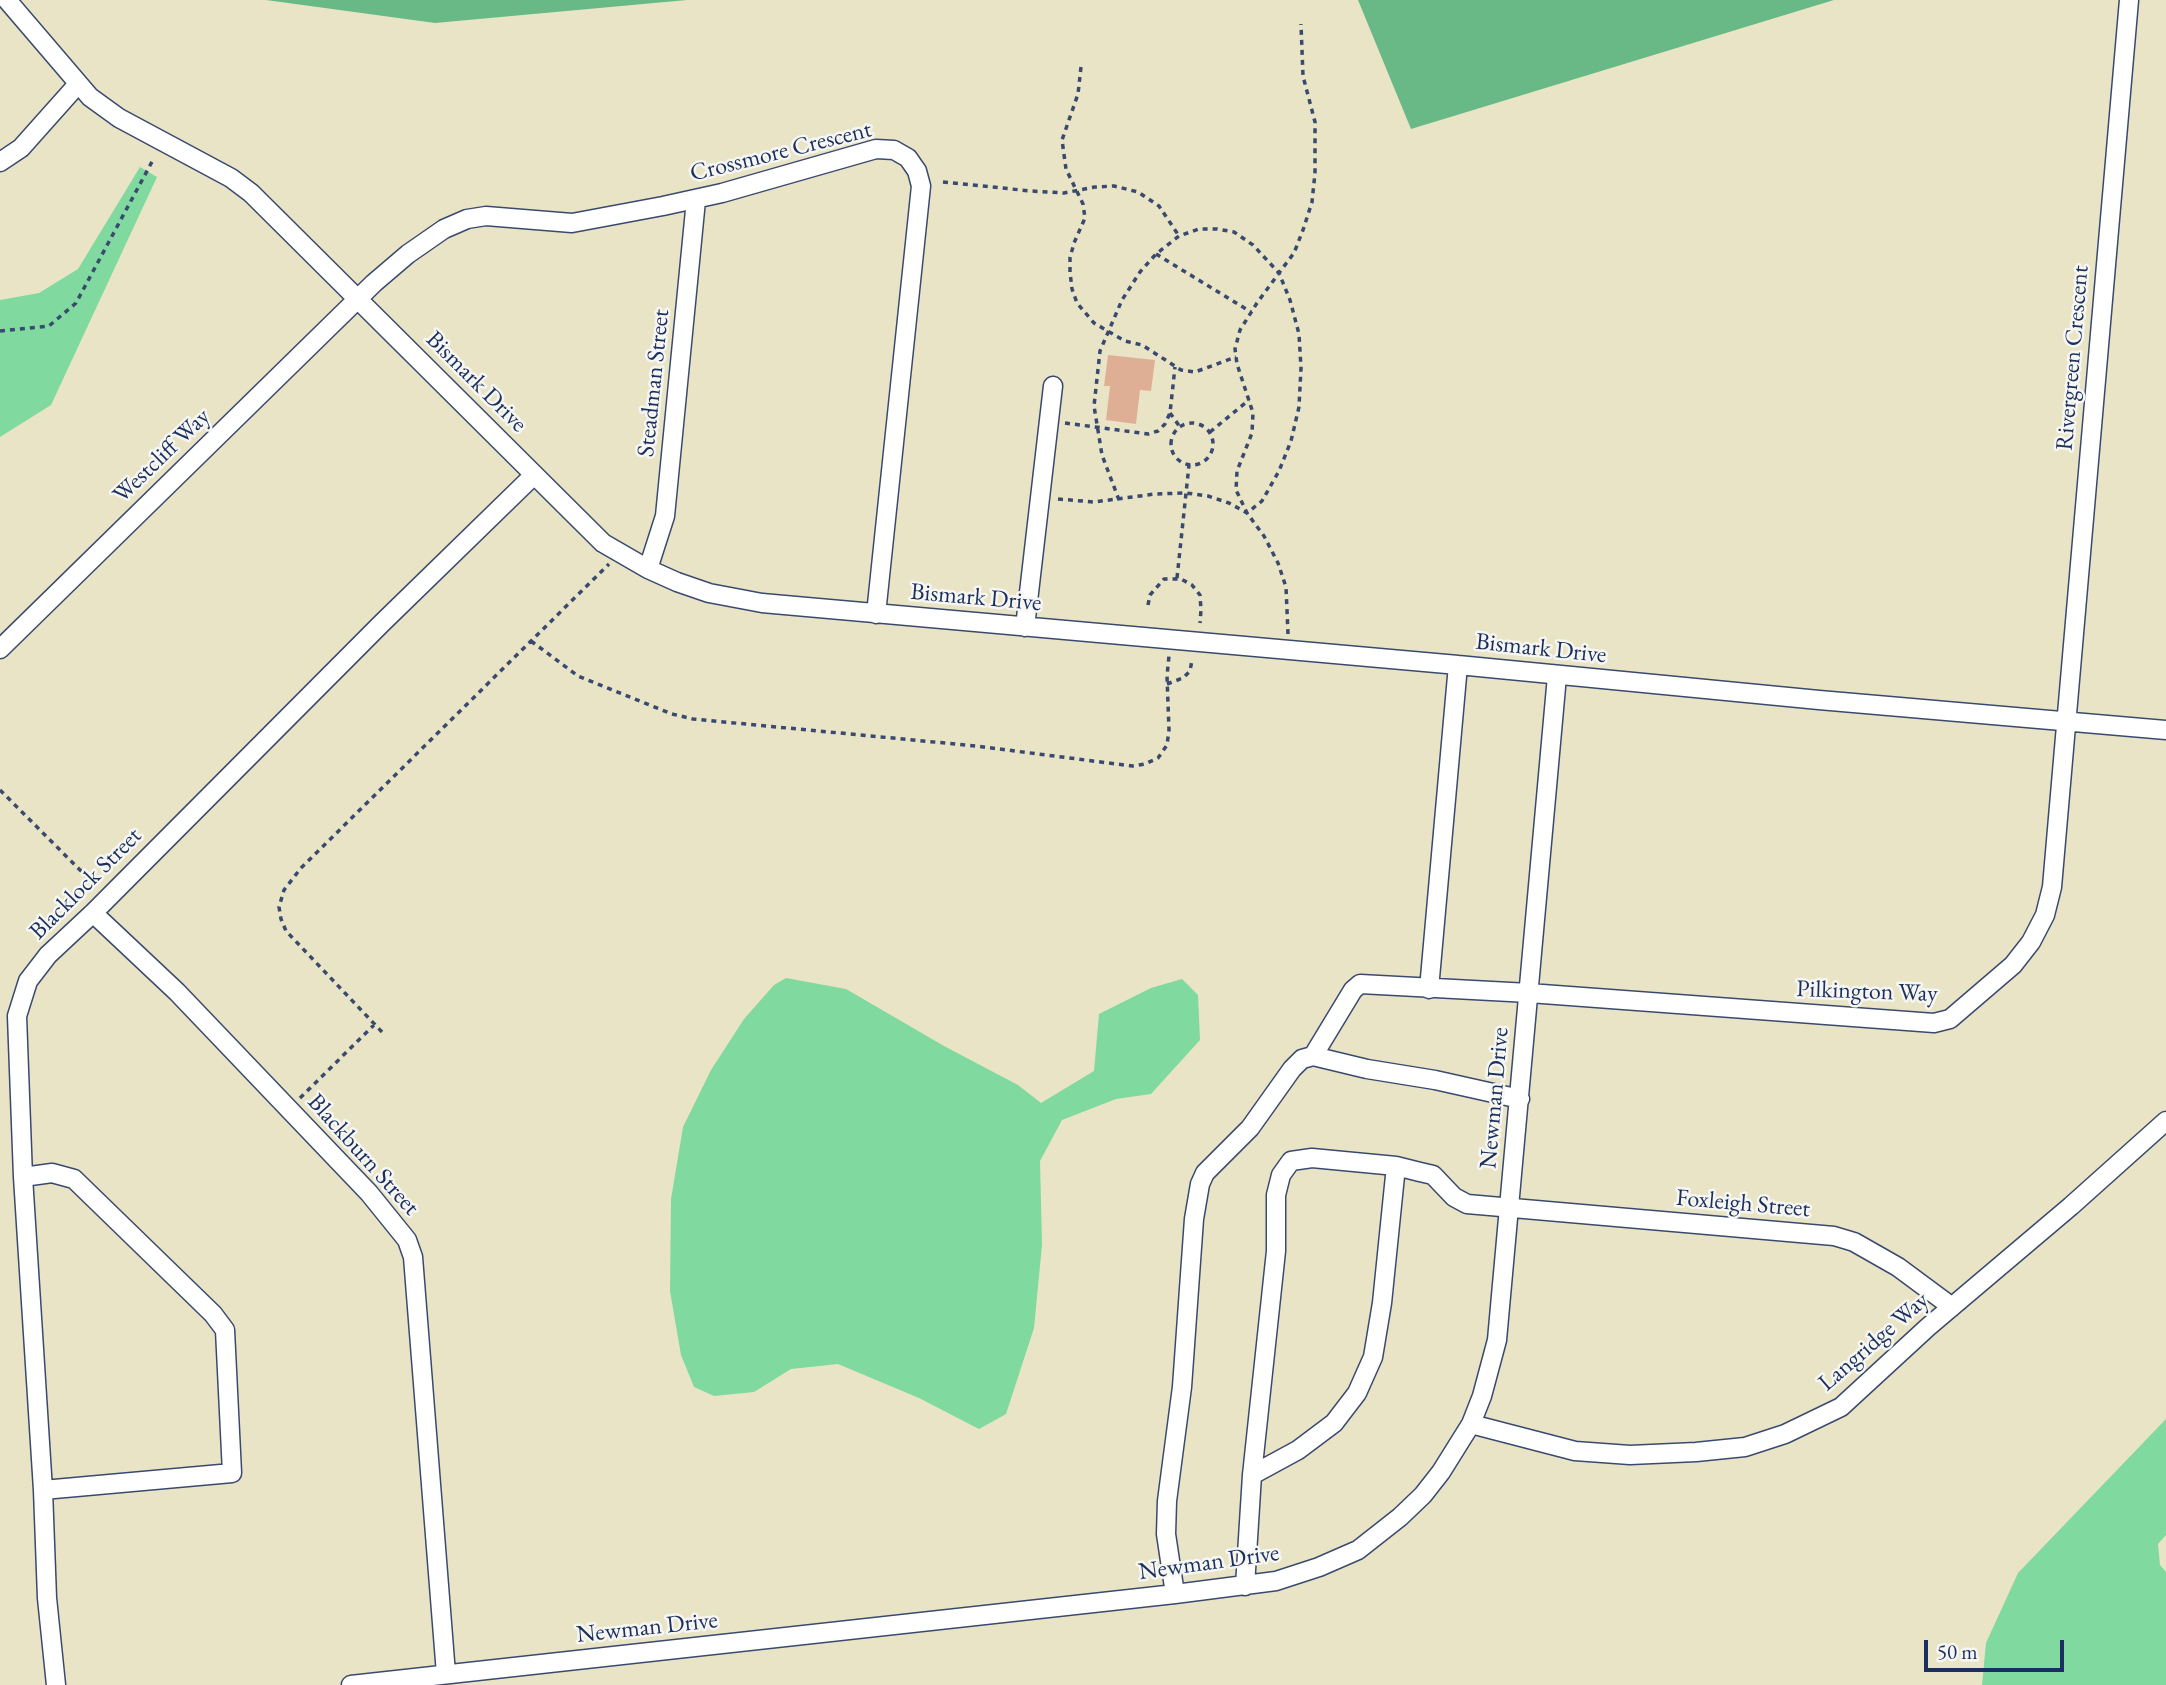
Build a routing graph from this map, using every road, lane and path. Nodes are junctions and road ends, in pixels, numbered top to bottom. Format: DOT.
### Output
graph roads {
  1 [pos="7,0"];
  2 [pos="2129,0"];
  3 [pos="1301,24"];
  4 [pos="1081,66"];
  5 [pos="78,84"];
  6 [pos="162,142"];
  7 [pos="0,162"];
  8 [pos="943,182"];
  9 [pos="1077,190"];
  10 [pos="696,200"];
  11 [pos="1179,236"];
  12 [pos="1156,254"];
  13 [pos="1279,273"];
  14 [pos="358,299"];
  15 [pos="1251,312"];
  16 [pos="0,331"];
  17 [pos="1108,332"];
  18 [pos="1236,357"];
  19 [pos="1175,367"];
  20 [pos="1053,386"];
  21 [pos="1249,400"];
  22 [pos="1170,412"];
  23 [pos="1049,420"];
  24 [pos="1180,427"];
  25 [pos="1098,429"];
  26 [pos="1210,432"];
  27 [pos="1189,465"];
  28 [pos="534,475"];
  29 [pos="1186,493"];
  30 [pos="1040,498"];
  31 [pos="1119,500"];
  32 [pos="1247,513"];
  33 [pos="620,552"];
  34 [pos="648,569"];
  35 [pos="1177,578"];
  36 [pos="1148,605"];
  37 [pos="876,614"];
  38 [pos="1200,623"];
  39 [pos="1025,627"];
  40 [pos="1171,640"];
  41 [pos="531,641"];
  42 [pos="0,649"];
  43 [pos="1287,650"];
  44 [pos="1192,660"];
  45 [pos="1458,665"];
  46 [pos="1557,676"];
  47 [pos="1167,684"];
  48 [pos="2066,721"];
  49 [pos="2166,730"];
  50 [pos="0,790"];
  51 [pos="107,898"];
  52 [pos="93,913"];
  53 [pos="1429,989"];
  54 [pos="1529,993"];
  55 [pos="375,1025"];
  56 [pos="382,1032"];
  57 [pos="1313,1056"];
  58 [pos="1520,1099"];
  59 [pos="289,1110"];
  60 [pos="2166,1121"];
  61 [pos="1396,1166"];
  62 [pos="23,1177"];
  63 [pos="1510,1210"];
  64 [pos="1952,1307"];
  65 [pos="1471,1424"];
  66 [pos="1252,1475"];
  67 [pos="43,1490"];
  68 [pos="1245,1586"];
  69 [pos="1175,1594"];
  70 [pos="446,1674"];
  71 [pos="57,1685"];
  72 [pos="351,1685"];
  1 -- 5 [label="street, Bismark Drive"];
  2 -- 48 [label="street, Rivergreen Crescent"];
  3 -- 13 [label="path"];
  4 -- 9 [label="path"];
  5 -- 6 [label="street, Bismark Drive"];
  5 -- 7 [label="street"];
  6 -- 14 [label="street, Bismark Drive"];
  6 -- 16 [label="path"];
  8 -- 9 [label="path"];
  9 -- 11 [label="path"];
  9 -- 17 [label="path"];
  10 -- 14 [label="street, Crossmore Crescent"];
  10 -- 34 [label="street, Steadman Street"];
  10 -- 37 [label="street, Crossmore Crescent"];
  11 -- 12 [label="path"];
  11 -- 13 [label="path"];
  12 -- 15 [label="path"];
  12 -- 17 [label="path"];
  13 -- 15 [label="path"];
  13 -- 32 [label="path"];
  14 -- 28 [label="street, Bismark Drive"];
  14 -- 42 [label="street, Westcliff Way"];
  15 -- 18 [label="path"];
  17 -- 19 [label="path"];
  17 -- 25 [label="path"];
  18 -- 19 [label="path"];
  18 -- 21 [label="path"];
  19 -- 22 [label="path"];
  20 -- 23 [label="street"];
  21 -- 26 [label="path"];
  21 -- 32 [label="path"];
  22 -- 24 [label="path"];
  22 -- 25 [label="path"];
  23 -- 25 [label="path"];
  23 -- 30 [label="street"];
  24 -- 26 [label="path"];
  24 -- 27 [label="path"];
  25 -- 31 [label="path"];
  26 -- 27 [label="path"];
  27 -- 29 [label="path"];
  28 -- 33 [label="street, Bismark Drive"];
  28 -- 51 [label="street, Blacklock Street"];
  29 -- 31 [label="path"];
  29 -- 32 [label="path"];
  29 -- 35 [label="path"];
  30 -- 31 [label="path"];
  30 -- 39 [label="street"];
  32 -- 43 [label="path"];
  33 -- 34 [label="street, Bismark Drive"];
  33 -- 41 [label="path"];
  34 -- 37 [label="street, Bismark Drive"];
  35 -- 36 [label="path"];
  35 -- 38 [label="path"];
  37 -- 39 [label="street, Bismark Drive"];
  39 -- 40 [label="street, Bismark Drive"];
  40 -- 43 [label="street, Bismark Drive"];
  40 -- 47 [label="path"];
  41 -- 47 [label="path"];
  41 -- 55 [label="path"];
  43 -- 45 [label="street, Bismark Drive"];
  44 -- 47 [label="path"];
  45 -- 46 [label="street, Bismark Drive"];
  45 -- 53 [label="street"];
  46 -- 48 [label="street, Bismark Drive"];
  46 -- 54 [label="street, Newman Drive"];
  48 -- 49 [label="street, Bismark Drive"];
  48 -- 54 [label="street, Pilkington Way"];
  50 -- 51 [label="path"];
  51 -- 52 [label="street, Blacklock Street"];
  52 -- 59 [label="street, Blackburn Street"];
  52 -- 62 [label="street, Blacklock Street"];
  53 -- 54 [label="street, Pilkington Way"];
  53 -- 57 [label="street, Pilkington Way"];
  54 -- 58 [label="street, Newman Drive"];
  55 -- 56 [label="path"];
  55 -- 59 [label="path"];
  57 -- 58 [label="street"];
  57 -- 69 [label="street"];
  58 -- 63 [label="street, Newman Drive"];
  59 -- 70 [label="street, Blackburn Street"];
  60 -- 64 [label="street, Langridge Way"];
  61 -- 63 [label="street, Foxleigh Street"];
  61 -- 66 [label="street"];
  61 -- 66 [label="street, Foxleigh Street"];
  62 -- 67 [label="street, Blacklock Street"];
  62 -- 67 [label="street"];
  63 -- 64 [label="street, Foxleigh Street"];
  63 -- 65 [label="street, Newman Drive"];
  64 -- 65 [label="street, Langridge Way"];
  65 -- 68 [label="street, Newman Drive"];
  66 -- 68 [label="street, Foxleigh Street"];
  67 -- 71 [label="street, Blacklock Street"];
  68 -- 69 [label="street, Newman Drive"];
  69 -- 70 [label="street, Newman Drive"];
  70 -- 72 [label="street, Newman Drive"];
}
